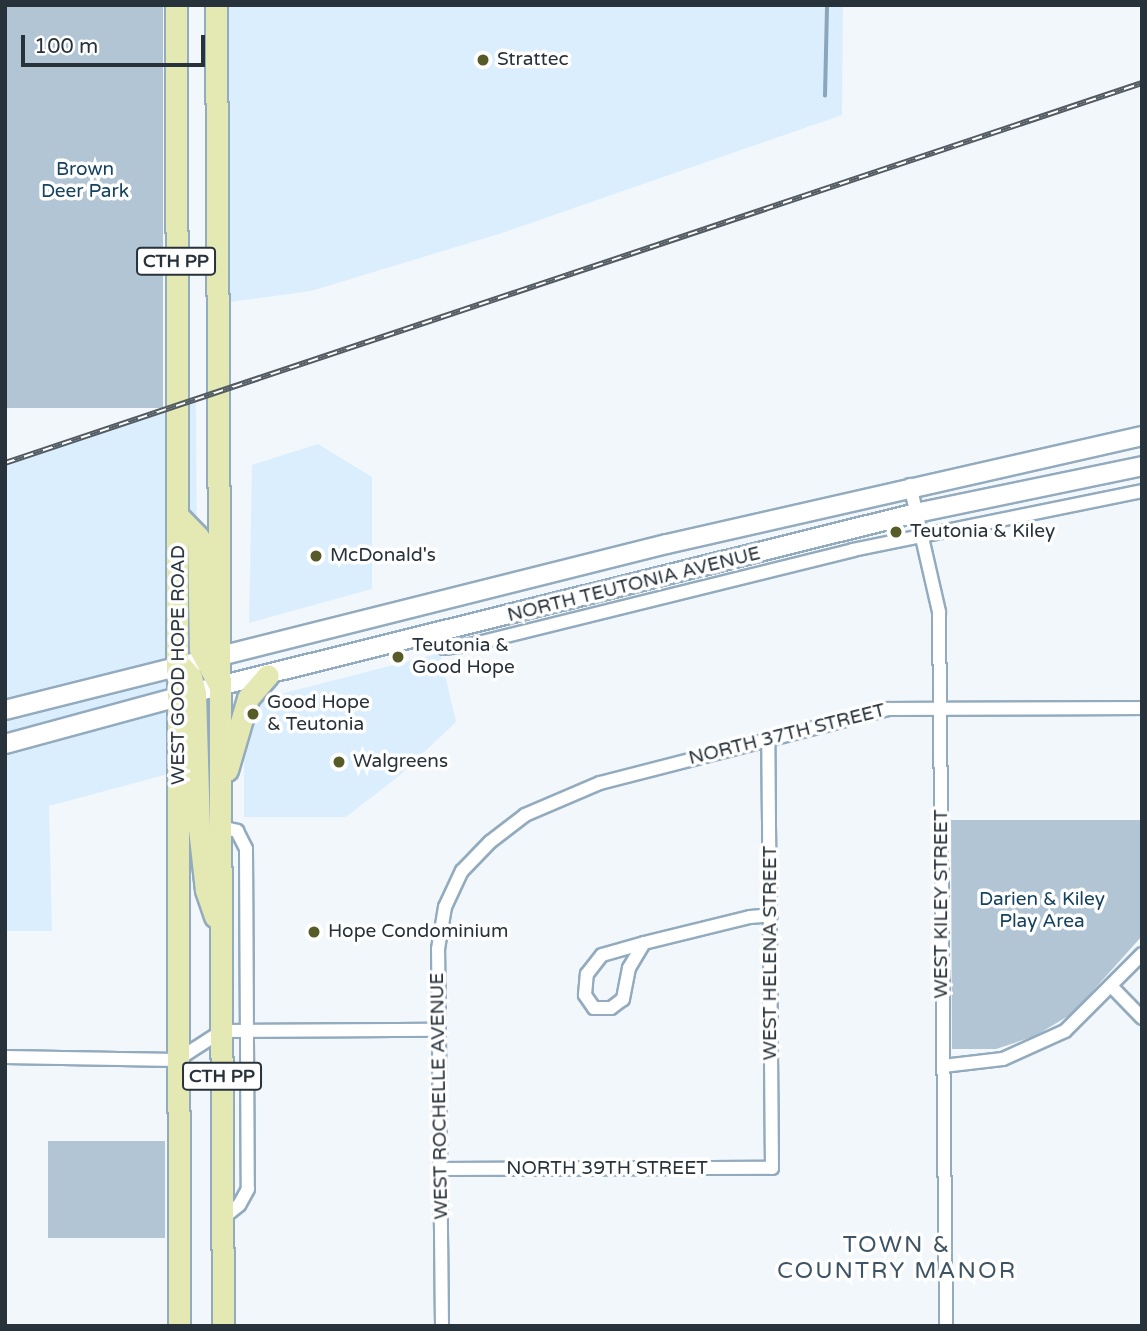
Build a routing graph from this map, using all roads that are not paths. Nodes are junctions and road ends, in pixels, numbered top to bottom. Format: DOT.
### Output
graph roads {
  1 [pos="176,5"];
  2 [pos="216,5"];
  3 [pos="1142,436"];
  4 [pos="1142,466"];
  5 [pos="910,485"];
  6 [pos="1142,491"];
  7 [pos="916,513"];
  8 [pos="179,517"];
  9 [pos="921,536"];
  10 [pos="442,641"];
  11 [pos="211,657"];
  12 [pos="180,664"];
  13 [pos="268,675"];
  14 [pos="219,685"];
  15 [pos="187,695"];
  16 [pos="941,706"];
  17 [pos="1142,708"];
  18 [pos="5,710"];
  19 [pos="768,739"];
  20 [pos="5,744"];
  21 [pos="220,792"];
  22 [pos="229,828"];
  23 [pos="189,830"];
  24 [pos="463,871"];
  25 [pos="771,915"];
  26 [pos="221,934"];
  27 [pos="644,943"];
  28 [pos="1142,954"];
  29 [pos="1112,987"];
  30 [pos="1142,1018"];
  31 [pos="439,1030"];
  32 [pos="222,1031"];
  33 [pos="248,1031"];
  34 [pos="5,1057"];
  35 [pos="177,1060"];
  36 [pos="943,1066"];
  37 [pos="772,1168"];
  38 [pos="442,1169"];
  39 [pos="223,1218"];
  40 [pos="179,1326"];
  41 [pos="223,1326"];
  42 [pos="442,1326"];
  43 [pos="946,1326"];
  1 -- 8 [label="main road, WEST GOOD HOPE ROAD / CTH PP"];
  2 -- 11 [label="main road, WEST GOOD HOPE ROAD / CTH PP"];
  3 -- 5 [label="main road, NORTH TEUTONIA AVENUE"];
  4 -- 7 [label="main road, NORTH TEUTONIA AVENUE"];
  5 -- 7 [label="street, WEST KILEY STREET"];
  5 -- 11 [label="main road, NORTH TEUTONIA AVENUE"];
  6 -- 9 [label="street, NORTH TEUTONIA AVENUE"];
  7 -- 9 [label="street, WEST KILEY STREET"];
  7 -- 10 [label="main road, NORTH TEUTONIA AVENUE"];
  8 -- 11 [label="main road"];
  8 -- 12 [label="main road, WEST GOOD HOPE ROAD / CTH PP"];
  9 -- 10 [label="street, NORTH TEUTONIA AVENUE"];
  9 -- 16 [label="street, WEST KILEY STREET"];
  10 -- 13 [label="main road, NORTH TEUTONIA AVENUE"];
  11 -- 12 [label="main road, NORTH TEUTONIA AVENUE"];
  11 -- 14 [label="main road"];
  12 -- 15 [label="main road"];
  12 -- 18 [label="main road, NORTH TEUTONIA AVENUE"];
  13 -- 14 [label="main road, NORTH TEUTONIA AVENUE"];
  13 -- 21 [label="main road"];
  14 -- 15 [label="main road, NORTH TEUTONIA AVENUE"];
  14 -- 21 [label="main road, CTH PP"];
  15 -- 20 [label="main road, NORTH TEUTONIA AVENUE"];
  15 -- 23 [label="main road"];
  16 -- 17 [label="street, NORTH 37TH STREET"];
  16 -- 19 [label="street, NORTH 37TH STREET"];
  16 -- 36 [label="street, WEST KILEY STREET"];
  19 -- 24 [label="street, NORTH 37TH STREET"];
  19 -- 25 [label="street, WEST HELENA STREET"];
  21 -- 22 [label="main road, CTH PP"];
  22 -- 23 [label="street"];
  22 -- 26 [label="main road, CTH PP"];
  22 -- 33 [label="street"];
  23 -- 26 [label="main road"];
  23 -- 35 [label="main road, CTH PP"];
  24 -- 31 [label="street, WEST ROCHELLE AVENUE"];
  25 -- 27 [label="street"];
  25 -- 37 [label="street, WEST HELENA STREET"];
  26 -- 32 [label="main road, CTH PP"];
  27 -- 27 [label="street"];
  28 -- 29 [label="street"];
  29 -- 30 [label="street"];
  29 -- 36 [label="street"];
  31 -- 33 [label="street"];
  31 -- 38 [label="street, WEST ROCHELLE AVENUE"];
  32 -- 33 [label="street"];
  32 -- 35 [label="street"];
  32 -- 39 [label="main road, CTH PP"];
  33 -- 39 [label="street"];
  34 -- 35 [label="street"];
  35 -- 40 [label="main road, CTH PP"];
  36 -- 43 [label="street, WEST KILEY STREET"];
  37 -- 38 [label="street, NORTH 39TH STREET"];
  38 -- 42 [label="street, WEST ROCHELLE AVENUE"];
  39 -- 41 [label="main road, CTH PP"];
}
